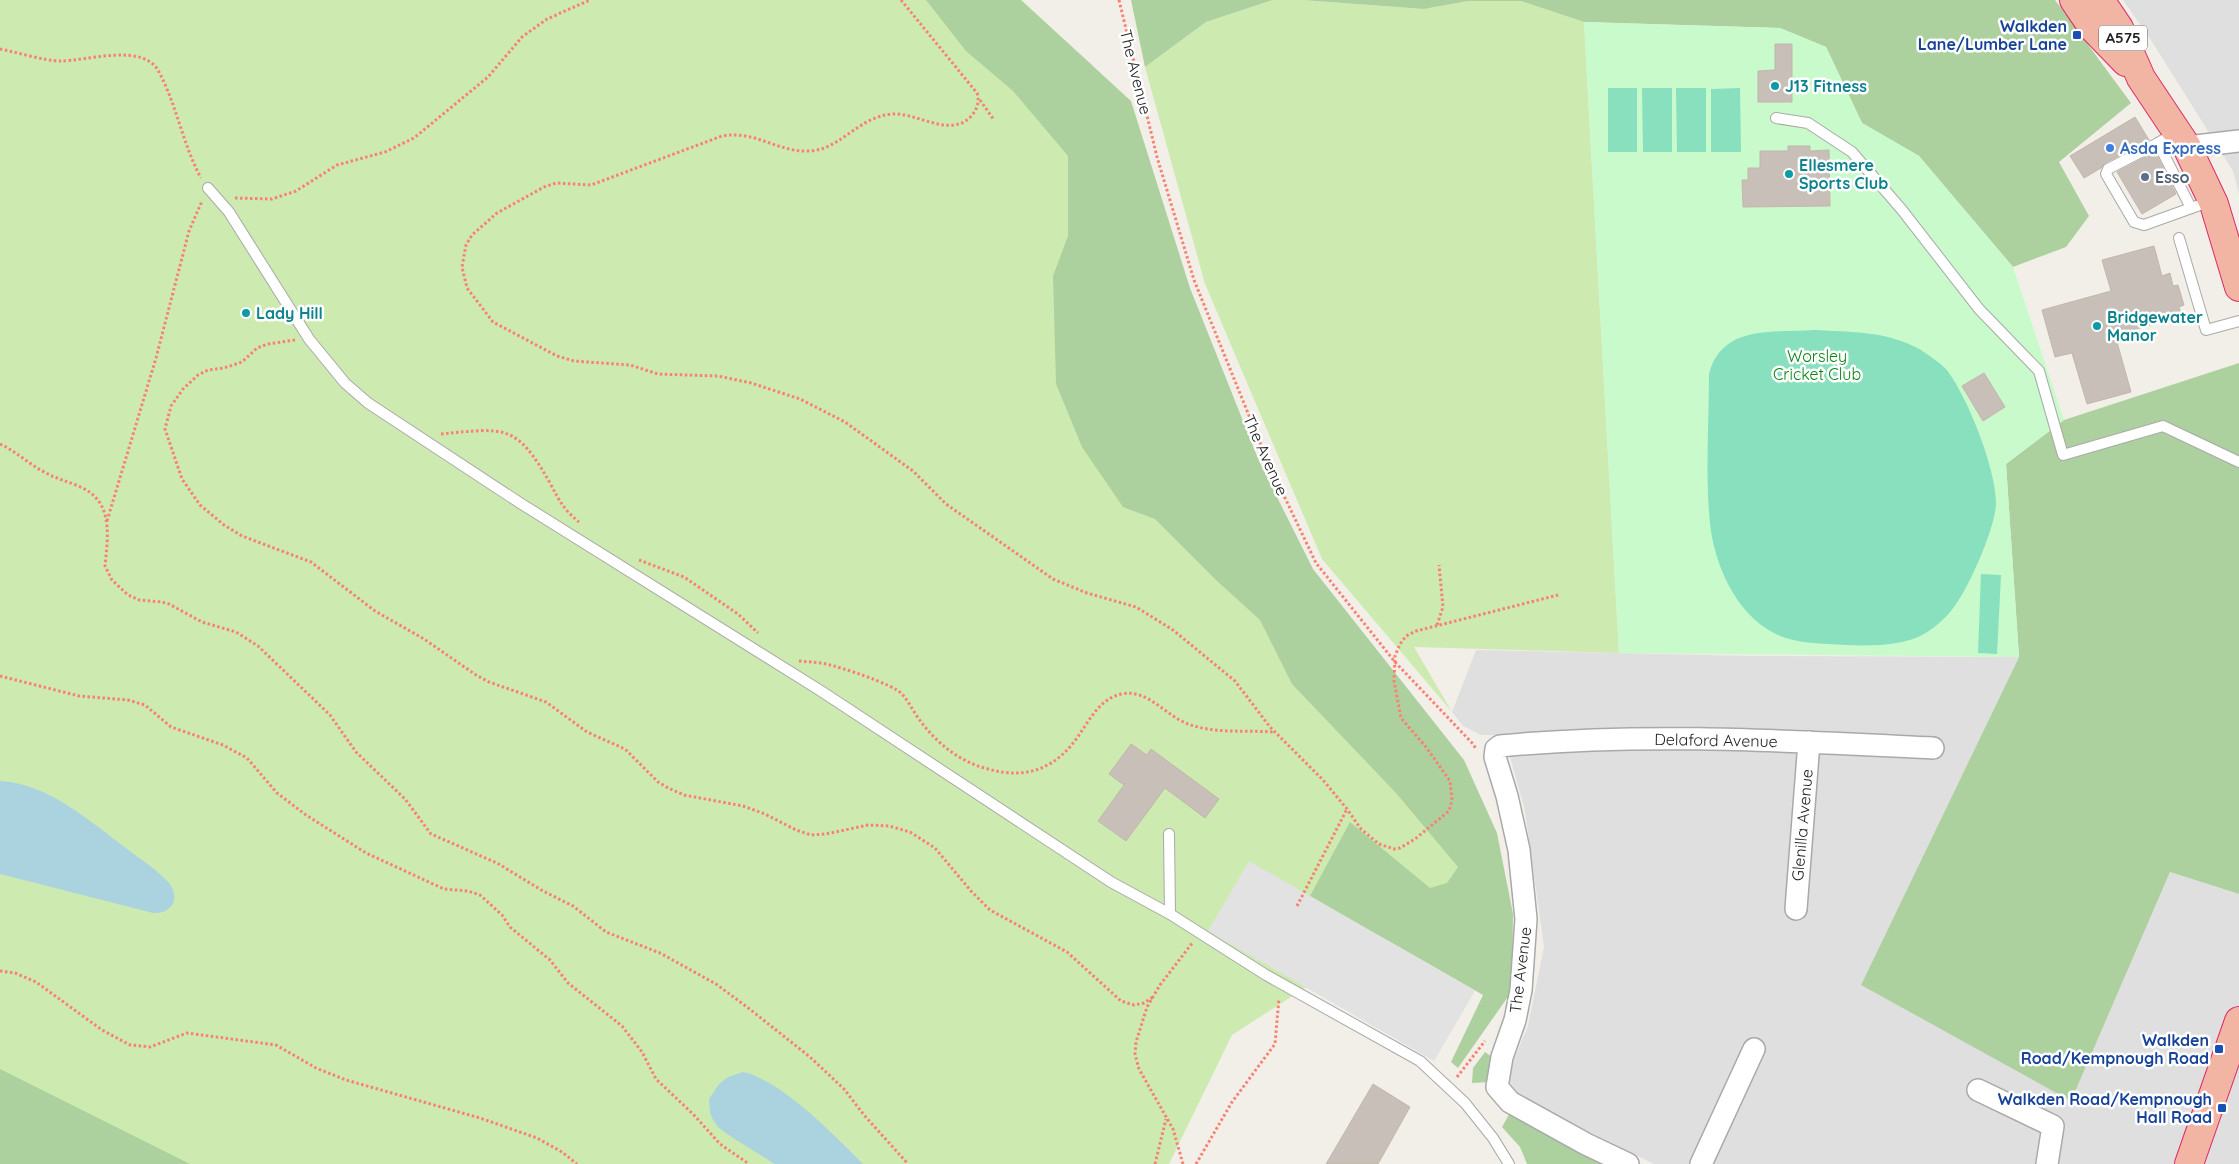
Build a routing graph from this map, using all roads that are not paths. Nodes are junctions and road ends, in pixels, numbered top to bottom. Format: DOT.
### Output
graph roads {
  1 [pos="2074,0"];
  2 [pos="2100,0"];
  3 [pos="2141,78"];
  4 [pos="1776,118"];
  5 [pos="2174,141"];
  6 [pos="2239,141"];
  7 [pos="208,188"];
  8 [pos="2202,205"];
  9 [pos="2179,238"];
  10 [pos="2239,287"];
  11 [pos="2239,321"];
  12 [pos="2239,462"];
  13 [pos="1809,742"];
  14 [pos="1500,746"];
  15 [pos="1933,748"];
  16 [pos="1169,834"];
  17 [pos="1796,909"];
  18 [pos="1170,914"];
  19 [pos="2239,1021"];
  20 [pos="1754,1048"];
  21 [pos="1978,1090"];
  22 [pos="1509,1164"];
  23 [pos="1628,1164"];
  24 [pos="1701,1164"];
  25 [pos="2047,1164"];
  26 [pos="2189,1164"];
  1 -- 3 [label="highway, A575"];
  2 -- 3 [label="highway, A575"];
  3 -- 5 [label="highway, A575"];
  4 -- 12 [label="lane"];
  5 -- 6 [label="street"];
  5 -- 8 [label="highway, A575"];
  5 -- 8 [label="lane"];
  7 -- 18 [label="lane"];
  8 -- 10 [label="highway, A575"];
  9 -- 11 [label="lane"];
  13 -- 14 [label="street, Delaford Avenue"];
  13 -- 15 [label="street, Delaford Avenue"];
  13 -- 17 [label="street, Glenilla Avenue"];
  14 -- 23 [label="street, The Avenue"];
  16 -- 18 [label="lane"];
  18 -- 22 [label="lane"];
  19 -- 26 [label="highway"];
  20 -- 24 [label="street"];
  21 -- 25 [label="street"];
}
